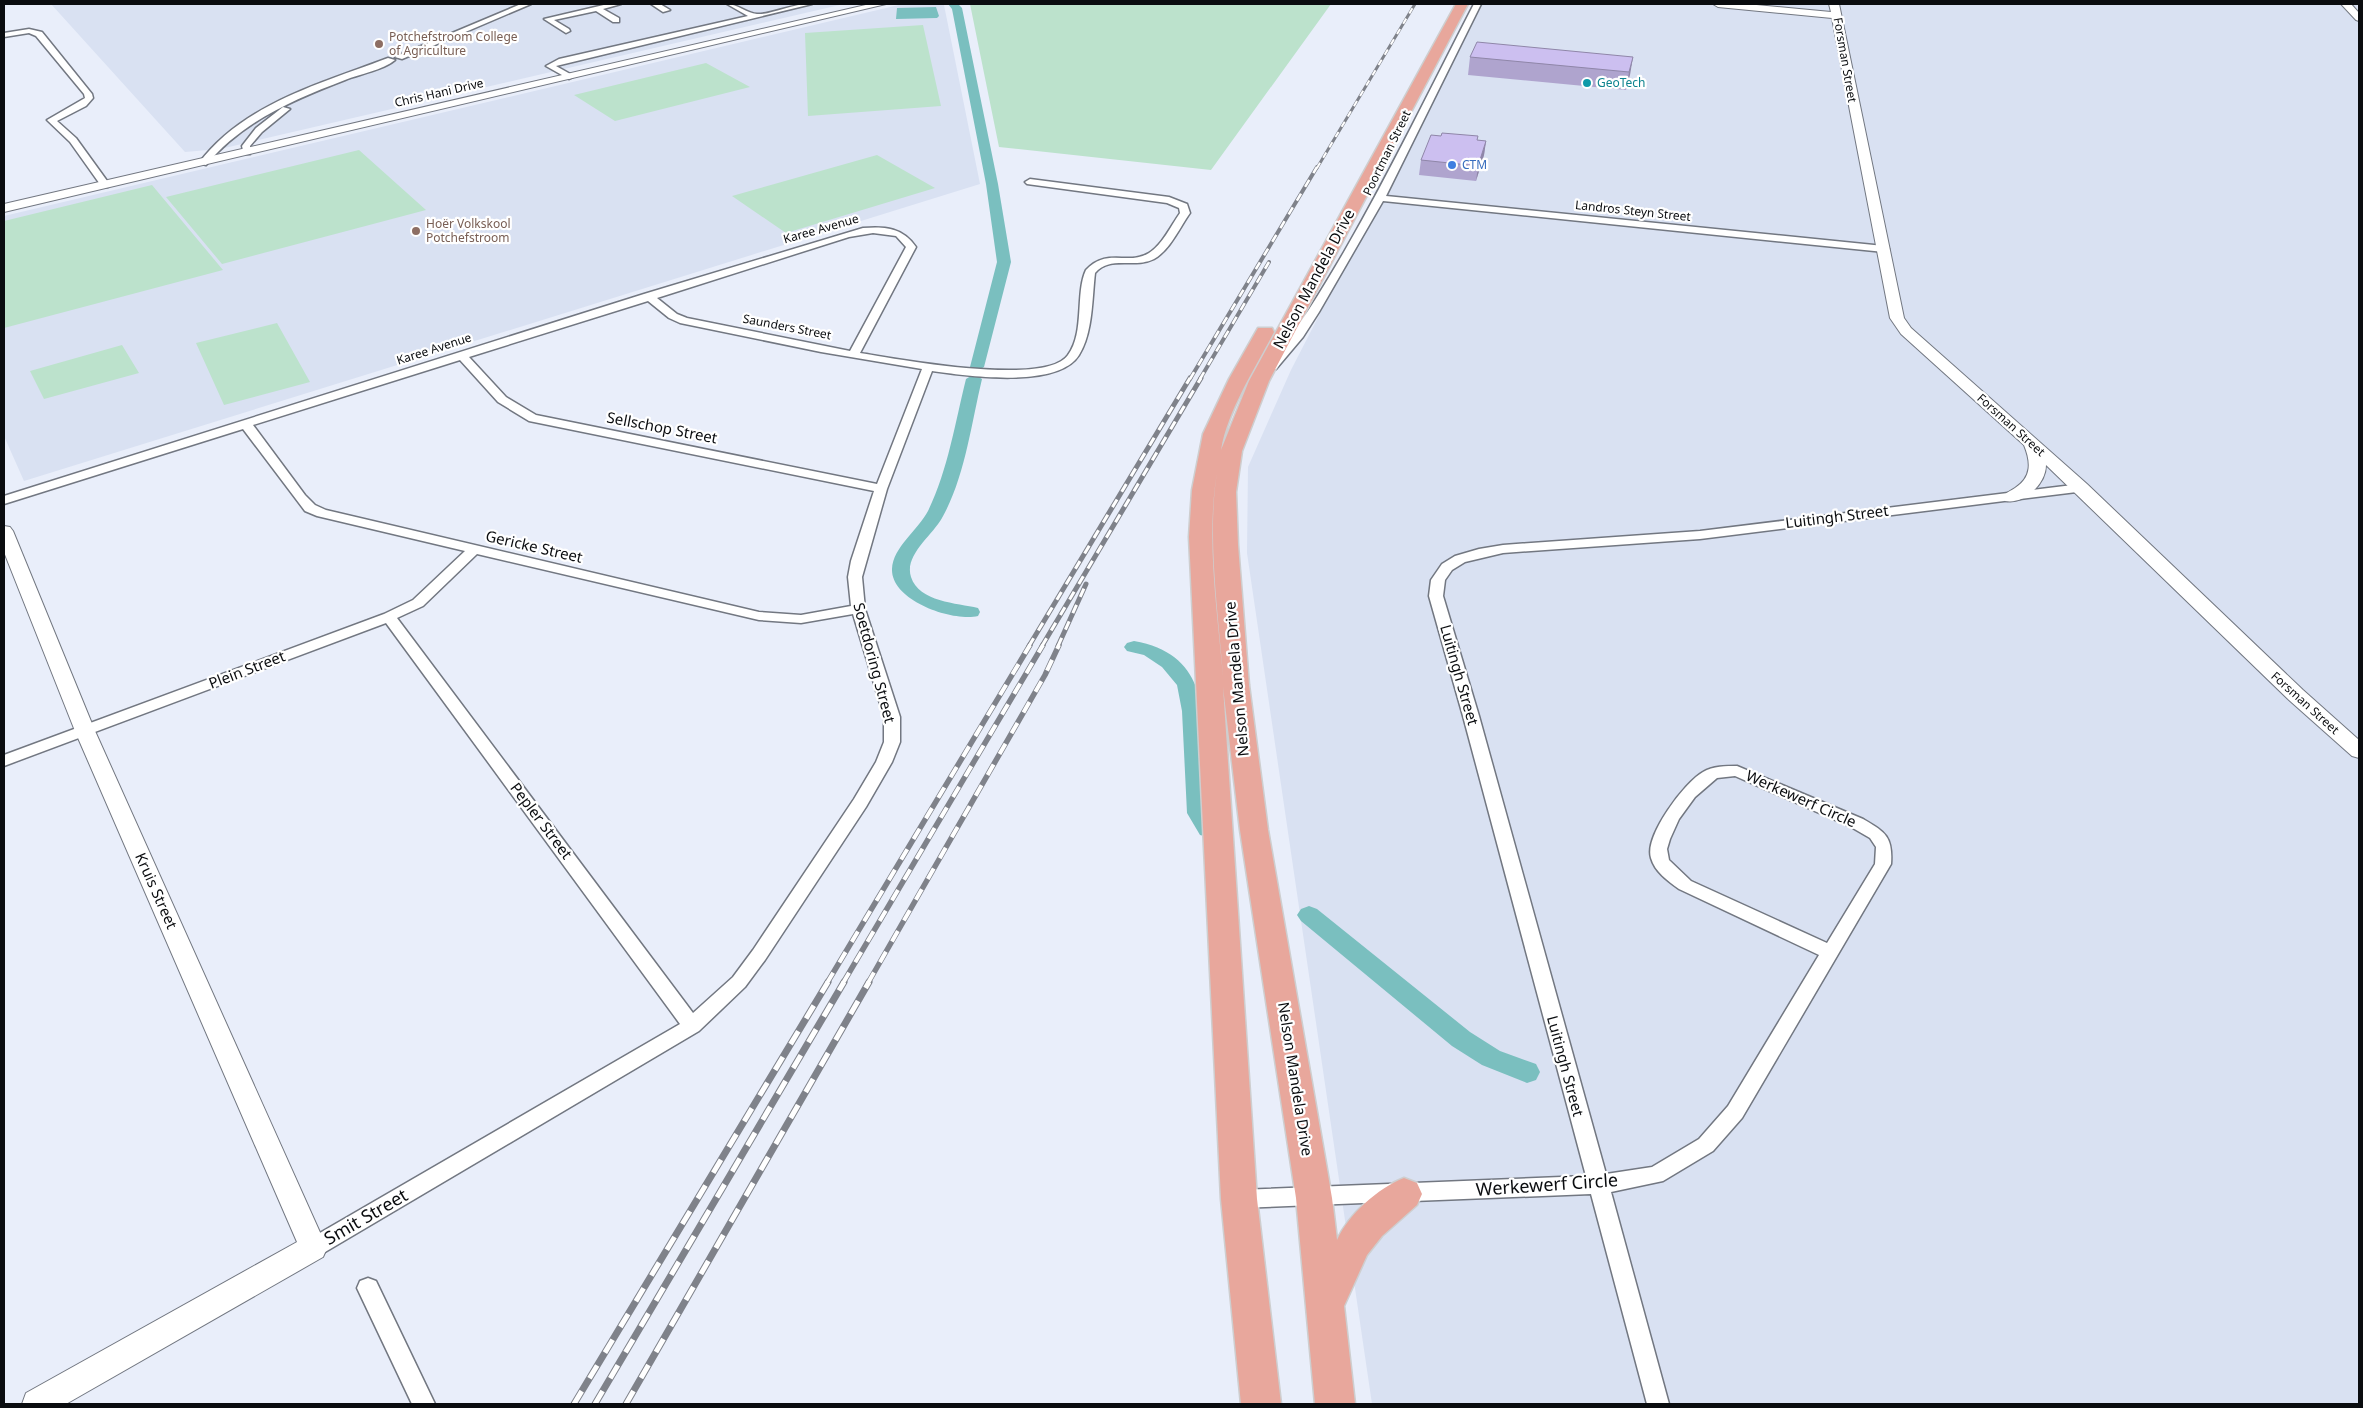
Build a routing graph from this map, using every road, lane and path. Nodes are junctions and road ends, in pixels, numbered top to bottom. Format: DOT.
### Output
graph roads {
  1 [pos="527,4"];
  2 [pos="616,4"];
  3 [pos="655,4"];
  4 [pos="730,4"];
  5 [pos="808,4"];
  6 [pos="881,4"];
  7 [pos="1447,4"];
  8 [pos="1462,4"];
  9 [pos="1477,4"];
  10 [pos="1718,4"];
  11 [pos="2351,7"];
  12 [pos="596,8"];
  13 [pos="1835,9"];
  14 [pos="666,10"];
  15 [pos="754,16"];
  16 [pos="2359,18"];
  17 [pos="616,20"];
  18 [pos="566,31"];
  19 [pos="4,35"];
  20 [pos="569,76"];
  21 [pos="316,90"];
  22 [pos="248,152"];
  23 [pos="203,163"];
  24 [pos="1030,182"];
  25 [pos="105,185"];
  26 [pos="1380,198"];
  27 [pos="4,208"];
  28 [pos="1884,249"];
  29 [pos="648,296"];
  30 [pos="854,354"];
  31 [pos="460,355"];
  32 [pos="928,367"];
  33 [pos="1259,381"];
  34 [pos="245,423"];
  35 [pos="2031,444"];
  36 [pos="2081,488"];
  37 [pos="881,489"];
  38 [pos="2011,496"];
  39 [pos="4,500"];
  40 [pos="4,531"];
  41 [pos="473,550"];
  42 [pos="858,609"];
  43 [pos="389,617"];
  44 [pos="85,731"];
  45 [pos="2359,750"];
  46 [pos="4,762"];
  47 [pos="1831,953"];
  48 [pos="692,1026"];
  49 [pos="1597,1185"];
  50 [pos="1404,1194"];
  51 [pos="1314,1198"];
  52 [pos="1239,1199"];
  53 [pos="314,1248"];
  54 [pos="368,1288"];
  55 [pos="1325,1306"];
  56 [pos="37,1404"];
  57 [pos="424,1404"];
  58 [pos="1261,1404"];
  59 [pos="1335,1404"];
  60 [pos="1658,1404"];
  1 -- 21 [label="street"];
  2 -- 12 [label="street"];
  3 -- 14 [label="street"];
  4 -- 15 [label="street"];
  5 -- 15 [label="street"];
  6 -- 20 [label="street, Chris Hani Drive"];
  7 -- 52 [label="highway, Nelson Mandela Drive"];
  8 -- 33 [label="highway, Nelson Mandela Drive"];
  9 -- 26 [label="street, Poortman Street"];
  10 -- 13 [label="street"];
  11 -- 16 [label="street"];
  12 -- 17 [label="street"];
  12 -- 18 [label="street"];
  13 -- 28 [label="street, Forsman Street"];
  15 -- 20 [label="street"];
  19 -- 25 [label="street"];
  20 -- 22 [label="street, Chris Hani Drive"];
  21 -- 22 [label="street"];
  21 -- 23 [label="street"];
  22 -- 23 [label="street, Chris Hani Drive"];
  23 -- 25 [label="street, Chris Hani Drive"];
  24 -- 32 [label="street, Saunders Street"];
  25 -- 27 [label="street, Chris Hani Drive"];
  26 -- 28 [label="street, Landros Steyn Street"];
  26 -- 33 [label="street, Poortman Street"];
  28 -- 35 [label="street, Forsman Street"];
  29 -- 30 [label="street, Saunders Street"];
  29 -- 30 [label="street, Karee Avenue"];
  29 -- 31 [label="street, Karee Avenue"];
  30 -- 32 [label="street, Saunders Street"];
  31 -- 34 [label="street, Karee Avenue"];
  31 -- 37 [label="street, Sellschop Street"];
  32 -- 37 [label="street, Soetdoring Street"];
  33 -- 51 [label="highway, Nelson Mandela Drive"];
  34 -- 39 [label="street, Karee Avenue"];
  34 -- 41 [label="street, Gericke Street"];
  35 -- 36 [label="street, Forsman Street"];
  35 -- 38 [label="street"];
  36 -- 38 [label="street, Luitingh Street"];
  36 -- 45 [label="street, Forsman Street"];
  37 -- 42 [label="street, Soetdoring Street"];
  38 -- 49 [label="street, Luitingh Street"];
  40 -- 44 [label="street, Kruis Street"];
  41 -- 42 [label="street, Gericke Street"];
  41 -- 43 [label="street, Plein Street"];
  42 -- 48 [label="street, Soetdoring Street"];
  43 -- 44 [label="street, Plein Street"];
  43 -- 48 [label="street, Pepler Street"];
  44 -- 46 [label="street, Plein Street"];
  44 -- 53 [label="street, Kruis Street"];
  47 -- 47 [label="street, Werkewerf Circle"];
  47 -- 49 [label="street, Werkewerf Circle"];
  48 -- 53 [label="street, Smit Street"];
  49 -- 50 [label="street, Werkewerf Circle"];
  49 -- 60 [label="street, Luitingh Street"];
  50 -- 51 [label="street, Werkewerf Circle"];
  50 -- 55 [label="highway"];
  51 -- 52 [label="street, Werkewerf Circle"];
  51 -- 55 [label="highway, Nelson Mandela Drive"];
  52 -- 58 [label="highway, Nelson Mandela Drive"];
  53 -- 56 [label="street, Smit Street"];
  54 -- 57 [label="street"];
  55 -- 59 [label="highway, Nelson Mandela Drive"];
}
